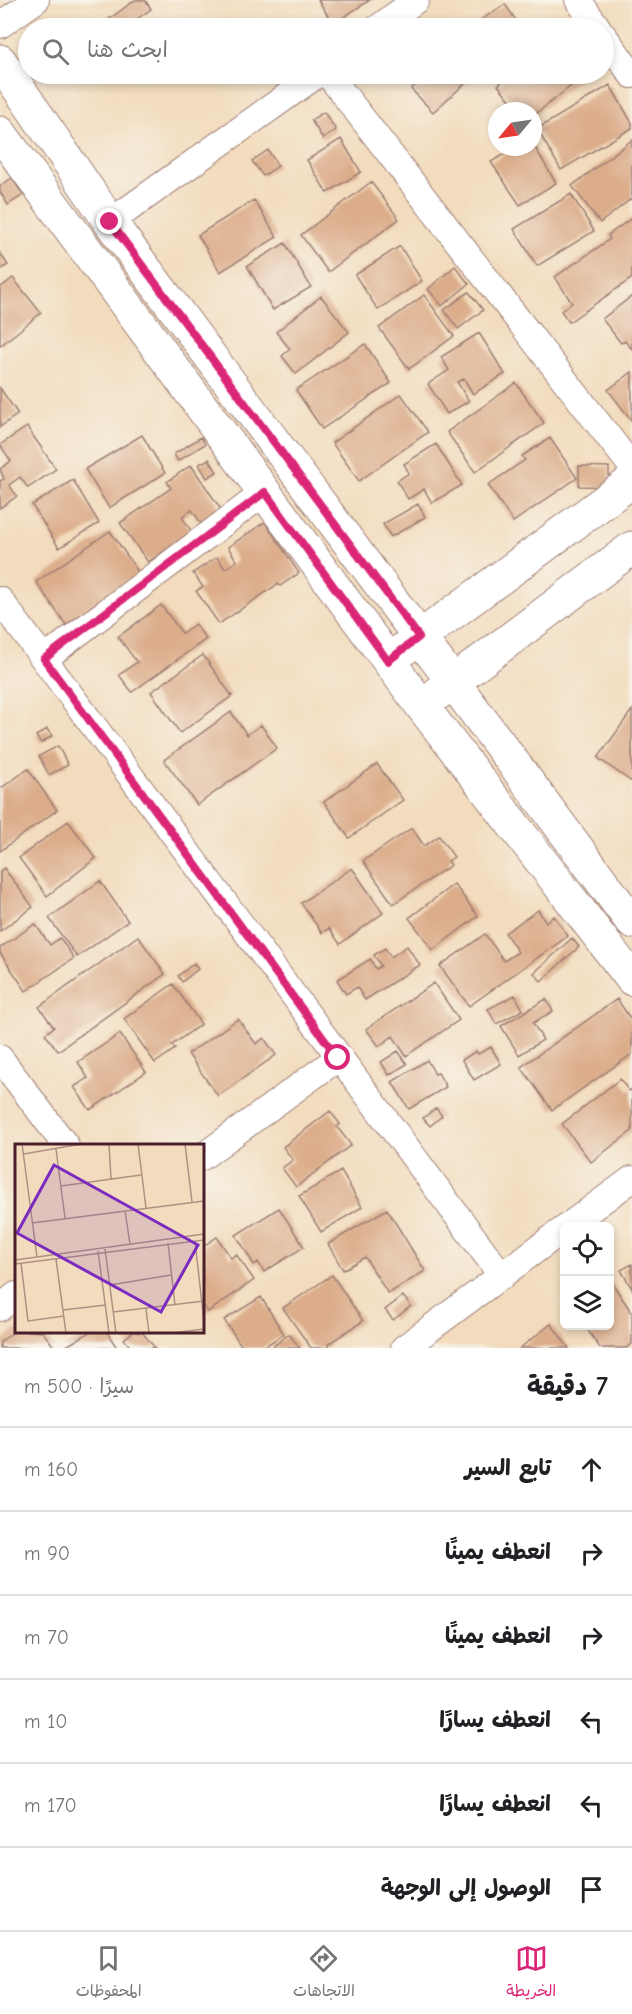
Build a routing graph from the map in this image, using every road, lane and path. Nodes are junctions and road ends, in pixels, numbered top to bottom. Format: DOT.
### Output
graph roads {
  1 [pos="36,0"];
  2 [pos="416,0"];
  3 [pos="578,0"];
  4 [pos="392,18"];
  5 [pos="591,18"];
  6 [pos="0,25"];
  7 [pos="614,51"];
  8 [pos="0,61"];
  9 [pos="632,75"];
  10 [pos="304,84"];
  11 [pos="336,84"];
  12 [pos="0,133"];
  13 [pos="110,222"];
  14 [pos="632,467"];
  15 [pos="632,481"];
  16 [pos="265,492"];
  17 [pos="632,549"];
  18 [pos="0,600"];
  19 [pos="419,637"];
  20 [pos="44,659"];
  21 [pos="388,661"];
  22 [pos="454,681"];
  23 [pos="421,705"];
  24 [pos="632,922"];
  25 [pos="632,979"];
  26 [pos="0,1058"];
  27 [pos="338,1058"];
  28 [pos="64,1144"];
  29 [pos="204,1156"];
  30 [pos="632,1179"];
  31 [pos="575,1222"];
  32 [pos="560,1232"];
  33 [pos="502,1276"];
  34 [pos="15,1296"];
  35 [pos="0,1308"];
  36 [pos="404,1348"];
  1 -- 6 [label="street"];
  2 -- 4 [label="street"];
  3 -- 5 [label="street"];
  7 -- 9 [label="street"];
  8 -- 13 [label="street"];
  10 -- 13 [label="street"];
  11 -- 14 [label="street"];
  12 -- 16 [label="street"];
  13 -- 19 [label="street"];
  15 -- 19 [label="street"];
  16 -- 20 [label="street"];
  16 -- 21 [label="street"];
  17 -- 22 [label="street"];
  18 -- 20 [label="street"];
  19 -- 21 [label="street"];
  19 -- 22 [label="street"];
  20 -- 27 [label="street"];
  21 -- 23 [label="street"];
  22 -- 23 [label="street"];
  22 -- 24 [label="street"];
  23 -- 25 [label="street"];
  26 -- 28 [label="street"];
  27 -- 29 [label="street"];
  27 -- 33 [label="street"];
  30 -- 31 [label="street"];
  32 -- 33 [label="street"];
  33 -- 36 [label="street"];
  34 -- 35 [label="street"];
}
